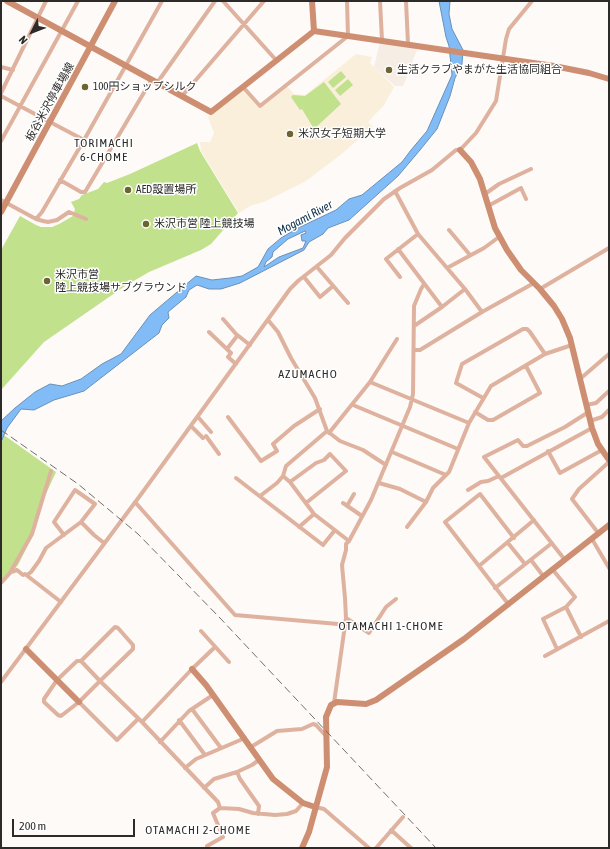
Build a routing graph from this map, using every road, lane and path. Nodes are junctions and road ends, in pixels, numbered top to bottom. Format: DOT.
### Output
graph roads {
  1 [pos="7,1"];
  2 [pos="46,1"];
  3 [pos="78,1"];
  4 [pos="115,1"];
  5 [pos="162,1"];
  6 [pos="215,1"];
  7 [pos="223,1"];
  8 [pos="264,1"];
  9 [pos="312,1"];
  10 [pos="347,1"];
  11 [pos="380,1"];
  12 [pos="406,1"];
  13 [pos="532,1"];
  14 [pos="37,17"];
  15 [pos="244,24"];
  16 [pos="61,30"];
  17 [pos="314,31"];
  18 [pos="348,36"];
  19 [pos="382,40"];
  20 [pos="408,44"];
  21 [pos="92,46"];
  22 [pos="503,59"];
  23 [pos="276,60"];
  24 [pos="126,66"];
  25 [pos="1,67"];
  26 [pos="13,70"];
  27 [pos="609,79"];
  28 [pos="154,81"];
  29 [pos="243,87"];
  30 [pos="1,95"];
  31 [pos="182,96"];
  32 [pos="21,106"];
  33 [pos="50,122"];
  34 [pos="84,140"];
  35 [pos="1,141"];
  36 [pos="460,150"];
  37 [pos="531,169"];
  38 [pos="60,180"];
  39 [pos="395,191"];
  40 [pos="485,194"];
  41 [pos="526,199"];
  42 [pos="4,201"];
  43 [pos="488,206"];
  44 [pos="1,212"];
  45 [pos="36,219"];
  46 [pos="86,219"];
  47 [pos="449,230"];
  48 [pos="418,234"];
  49 [pos="499,237"];
  50 [pos="609,248"];
  51 [pos="398,249"];
  52 [pos="470,255"];
  53 [pos="317,267"];
  54 [pos="447,268"];
  55 [pos="304,277"];
  56 [pos="400,277"];
  57 [pos="534,283"];
  58 [pos="424,284"];
  59 [pos="333,286"];
  60 [pos="465,289"];
  61 [pos="540,289"];
  62 [pos="348,303"];
  63 [pos="442,307"];
  64 [pos="482,312"];
  65 [pos="223,319"];
  66 [pos="268,320"];
  67 [pos="414,326"];
  68 [pos="209,332"];
  69 [pos="237,336"];
  70 [pos="397,339"];
  71 [pos="250,345"];
  72 [pos="572,345"];
  73 [pos="227,349"];
  74 [pos="414,350"];
  75 [pos="545,354"];
  76 [pos="609,354"];
  77 [pos="236,364"];
  78 [pos="526,366"];
  79 [pos="580,379"];
  80 [pos="370,382"];
  81 [pos="609,391"];
  82 [pos="483,398"];
  83 [pos="412,400"];
  84 [pos="352,405"];
  85 [pos="586,405"];
  86 [pos="320,409"];
  87 [pos="609,410"];
  88 [pos="476,412"];
  89 [pos="588,413"];
  90 [pos="198,416"];
  91 [pos="228,417"];
  92 [pos="590,421"];
  93 [pos="469,423"];
  94 [pos="191,426"];
  95 [pos="402,427"];
  96 [pos="592,428"];
  97 [pos="212,432"];
  98 [pos="328,432"];
  99 [pos="458,449"];
  100 [pos="602,450"];
  101 [pos="548,451"];
  102 [pos="392,452"];
  103 [pos="220,454"];
  104 [pos="609,461"];
  105 [pos="386,465"];
  106 [pos="51,471"];
  107 [pos="446,475"];
  108 [pos="283,476"];
  109 [pos="500,477"];
  110 [pos="236,478"];
  111 [pos="290,482"];
  112 [pos="379,483"];
  113 [pos="468,490"];
  114 [pos="354,494"];
  115 [pos="260,496"];
  116 [pos="135,502"];
  117 [pos="426,502"];
  118 [pos="306,503"];
  119 [pos="343,503"];
  120 [pos="347,506"];
  121 [pos="314,514"];
  122 [pos="362,516"];
  123 [pos="534,520"];
  124 [pos="81,522"];
  125 [pos="609,525"];
  126 [pos="299,527"];
  127 [pos="407,528"];
  128 [pos="335,530"];
  129 [pos="64,534"];
  130 [pos="599,534"];
  131 [pos="514,538"];
  132 [pos="592,539"];
  133 [pos="349,541"];
  134 [pos="104,543"];
  135 [pos="508,543"];
  136 [pos="552,543"];
  137 [pos="531,560"];
  138 [pos="565,560"];
  139 [pos="525,564"];
  140 [pos="479,566"];
  141 [pos="609,568"];
  142 [pos="553,570"];
  143 [pos="10,572"];
  144 [pos="27,576"];
  145 [pos="544,576"];
  146 [pos="1,583"];
  147 [pos="495,588"];
  148 [pos="396,599"];
  149 [pos="61,602"];
  150 [pos="509,605"];
  151 [pos="566,607"];
  152 [pos="346,618"];
  153 [pos="609,621"];
  154 [pos="344,624"];
  155 [pos="201,630"];
  156 [pos="581,637"];
  157 [pos="215,647"];
  158 [pos="26,649"];
  159 [pos="557,649"];
  160 [pos="545,656"];
  161 [pos="81,662"];
  162 [pos="229,662"];
  163 [pos="192,669"];
  164 [pos="57,680"];
  165 [pos="100,681"];
  166 [pos="1,682"];
  167 [pos="213,695"];
  168 [pos="79,702"];
  169 [pos="334,703"];
  170 [pos="192,709"];
  171 [pos="138,718"];
  172 [pos="179,720"];
  173 [pos="142,722"];
  174 [pos="326,736"];
  175 [pos="245,738"];
  176 [pos="160,742"];
  177 [pos="251,747"];
  178 [pos="221,748"];
  179 [pos="205,755"];
  180 [pos="259,760"];
  181 [pos="185,768"];
  182 [pos="237,772"];
  183 [pos="204,788"];
  184 [pos="303,803"];
  185 [pos="315,807"];
  186 [pos="220,808"];
  187 [pos="258,814"];
  188 [pos="403,817"];
  189 [pos="391,830"];
  190 [pos="207,848"];
  191 [pos="302,848"];
  192 [pos="369,848"];
  193 [pos="376,848"];
  194 [pos="411,848"];
  1 -- 14 [label="street"];
  2 -- 14 [label="street"];
  3 -- 16 [label="street"];
  4 -- 21 [label="street, 板谷米沢停車場線"];
  5 -- 24 [label="street"];
  6 -- 28 [label="street"];
  7 -- 15 [label="street"];
  8 -- 15 [label="street"];
  9 -- 17 [label="street"];
  10 -- 18 [label="street"];
  11 -- 19 [label="street"];
  12 -- 20 [label="street"];
  13 -- 22 [label="street"];
  14 -- 16 [label="street"];
  14 -- 26 [label="street"];
  15 -- 23 [label="street"];
  15 -- 31 [label="street"];
  16 -- 21 [label="street"];
  16 -- 32 [label="street"];
  17 -- 18 [label="street"];
  17 -- 23 [label="street"];
  18 -- 19 [label="street"];
  18 -- 29 [label="street"];
  19 -- 20 [label="street"];
  20 -- 22 [label="street"];
  21 -- 24 [label="street"];
  21 -- 33 [label="street, 板谷米沢停車場線"];
  22 -- 27 [label="street"];
  22 -- 36 [label="street"];
  23 -- 29 [label="street"];
  24 -- 28 [label="street"];
  24 -- 34 [label="street"];
  25 -- 26 [label="street"];
  26 -- 30 [label="street"];
  28 -- 31 [label="street"];
  28 -- 38 [label="street"];
  29 -- 31 [label="street"];
  30 -- 32 [label="street"];
  32 -- 33 [label="street"];
  32 -- 35 [label="street"];
  33 -- 34 [label="street"];
  33 -- 42 [label="street, 板谷米沢停車場線"];
  34 -- 38 [label="street"];
  36 -- 39 [label="street"];
  36 -- 40 [label="street"];
  37 -- 40 [label="street"];
  38 -- 45 [label="street"];
  39 -- 48 [label="street"];
  39 -- 53 [label="street"];
  40 -- 43 [label="street"];
  41 -- 43 [label="street"];
  42 -- 44 [label="street, 板谷米沢停車場線"];
  42 -- 45 [label="street"];
  43 -- 49 [label="street"];
  45 -- 46 [label="street"];
  47 -- 52 [label="street"];
  48 -- 51 [label="street"];
  48 -- 54 [label="street"];
  49 -- 52 [label="street"];
  49 -- 57 [label="street"];
  50 -- 61 [label="street"];
  51 -- 56 [label="street"];
  51 -- 58 [label="street"];
  52 -- 54 [label="street"];
  53 -- 55 [label="street"];
  53 -- 59 [label="street"];
  54 -- 60 [label="street"];
  55 -- 59 [label="street"];
  55 -- 66 [label="street"];
  57 -- 61 [label="street"];
  57 -- 64 [label="street"];
  58 -- 63 [label="street"];
  58 -- 67 [label="street"];
  59 -- 62 [label="street"];
  60 -- 63 [label="street"];
  60 -- 64 [label="street"];
  61 -- 72 [label="street"];
  63 -- 67 [label="street"];
  64 -- 74 [label="street"];
  65 -- 69 [label="street"];
  66 -- 71 [label="street"];
  66 -- 86 [label="street"];
  67 -- 74 [label="street"];
  68 -- 73 [label="street"];
  69 -- 71 [label="street"];
  69 -- 73 [label="street"];
  70 -- 80 [label="street"];
  71 -- 77 [label="street"];
  72 -- 75 [label="street"];
  72 -- 79 [label="street"];
  73 -- 77 [label="street"];
  74 -- 83 [label="street"];
  75 -- 78 [label="street"];
  75 -- 82 [label="street"];
  76 -- 79 [label="street"];
  77 -- 90 [label="street"];
  78 -- 82 [label="street"];
  78 -- 88 [label="street"];
  79 -- 85 [label="street"];
  80 -- 83 [label="street"];
  80 -- 84 [label="street"];
  81 -- 85 [label="street"];
  82 -- 88 [label="street"];
  83 -- 93 [label="street"];
  83 -- 95 [label="street"];
  84 -- 95 [label="street"];
  84 -- 98 [label="street"];
  85 -- 89 [label="street"];
  86 -- 91 [label="street"];
  86 -- 98 [label="street"];
  87 -- 92 [label="street"];
  88 -- 93 [label="street"];
  89 -- 92 [label="street"];
  89 -- 109 [label="street"];
  90 -- 94 [label="street"];
  90 -- 97 [label="street"];
  92 -- 96 [label="street"];
  93 -- 99 [label="street"];
  94 -- 103 [label="street"];
  94 -- 116 [label="street"];
  95 -- 99 [label="street"];
  95 -- 102 [label="street"];
  96 -- 100 [label="street"];
  96 -- 101 [label="street"];
  98 -- 105 [label="street"];
  98 -- 108 [label="street"];
  99 -- 107 [label="street"];
  100 -- 101 [label="street"];
  100 -- 104 [label="street"];
  101 -- 109 [label="street"];
  102 -- 105 [label="street"];
  102 -- 107 [label="street"];
  104 -- 130 [label="street"];
  105 -- 112 [label="street"];
  106 -- 143 [label="street"];
  107 -- 117 [label="street"];
  108 -- 111 [label="street"];
  108 -- 115 [label="street"];
  109 -- 113 [label="street"];
  109 -- 123 [label="street"];
  110 -- 115 [label="street"];
  111 -- 118 [label="street"];
  111 -- 118 [label="street"];
  112 -- 117 [label="street"];
  112 -- 122 [label="street"];
  114 -- 120 [label="street"];
  115 -- 126 [label="street"];
  116 -- 134 [label="street"];
  116 -- 154 [label="street"];
  117 -- 127 [label="street"];
  118 -- 121 [label="street"];
  119 -- 120 [label="street"];
  120 -- 122 [label="street"];
  121 -- 126 [label="street"];
  121 -- 128 [label="street"];
  122 -- 133 [label="street"];
  123 -- 131 [label="street"];
  123 -- 136 [label="street"];
  124 -- 129 [label="street"];
  124 -- 129 [label="street"];
  124 -- 134 [label="street"];
  125 -- 130 [label="street"];
  126 -- 128 [label="street"];
  128 -- 133 [label="street"];
  129 -- 144 [label="street"];
  130 -- 132 [label="street"];
  131 -- 135 [label="street"];
  131 -- 140 [label="street"];
  132 -- 138 [label="street"];
  132 -- 141 [label="street"];
  133 -- 152 [label="street"];
  134 -- 149 [label="street"];
  135 -- 139 [label="street"];
  135 -- 140 [label="street"];
  136 -- 137 [label="street"];
  136 -- 138 [label="street"];
  137 -- 139 [label="street"];
  137 -- 145 [label="street"];
  138 -- 142 [label="street"];
  139 -- 147 [label="street"];
  140 -- 147 [label="street"];
  142 -- 145 [label="street"];
  142 -- 151 [label="street"];
  143 -- 144 [label="street"];
  143 -- 146 [label="street"];
  144 -- 149 [label="street"];
  145 -- 150 [label="street"];
  147 -- 150 [label="street"];
  148 -- 152 [label="street"];
  149 -- 158 [label="street"];
  150 -- 169 [label="street"];
  151 -- 156 [label="street"];
  151 -- 159 [label="street"];
  152 -- 154 [label="street"];
  153 -- 156 [label="street"];
  154 -- 169 [label="street"];
  155 -- 157 [label="street"];
  156 -- 159 [label="street"];
  157 -- 162 [label="street"];
  157 -- 163 [label="street"];
  158 -- 164 [label="street"];
  158 -- 166 [label="street"];
  159 -- 160 [label="street"];
  161 -- 164 [label="street"];
  161 -- 165 [label="street"];
  161 -- 165 [label="street"];
  163 -- 167 [label="street"];
  163 -- 173 [label="street"];
  164 -- 168 [label="street"];
  164 -- 168 [label="street"];
  165 -- 168 [label="street"];
  165 -- 171 [label="street"];
  167 -- 170 [label="street"];
  167 -- 175 [label="street"];
  168 -- 171 [label="street"];
  169 -- 174 [label="street"];
  170 -- 172 [label="street"];
  170 -- 178 [label="street"];
  171 -- 173 [label="street"];
  172 -- 176 [label="street"];
  172 -- 179 [label="street"];
  173 -- 176 [label="street"];
  174 -- 177 [label="street"];
  174 -- 185 [label="street"];
  175 -- 177 [label="street"];
  175 -- 178 [label="street"];
  176 -- 181 [label="street"];
  177 -- 180 [label="street"];
  178 -- 179 [label="street"];
  179 -- 181 [label="street"];
  180 -- 182 [label="street"];
  180 -- 184 [label="street"];
  181 -- 183 [label="street"];
  182 -- 183 [label="street"];
  182 -- 187 [label="street"];
  183 -- 186 [label="street"];
  184 -- 185 [label="street"];
  184 -- 187 [label="street"];
  185 -- 191 [label="street"];
  185 -- 192 [label="street"];
  186 -- 187 [label="street"];
  186 -- 190 [label="street"];
  188 -- 189 [label="street"];
  189 -- 193 [label="street"];
  189 -- 194 [label="street"];
}
